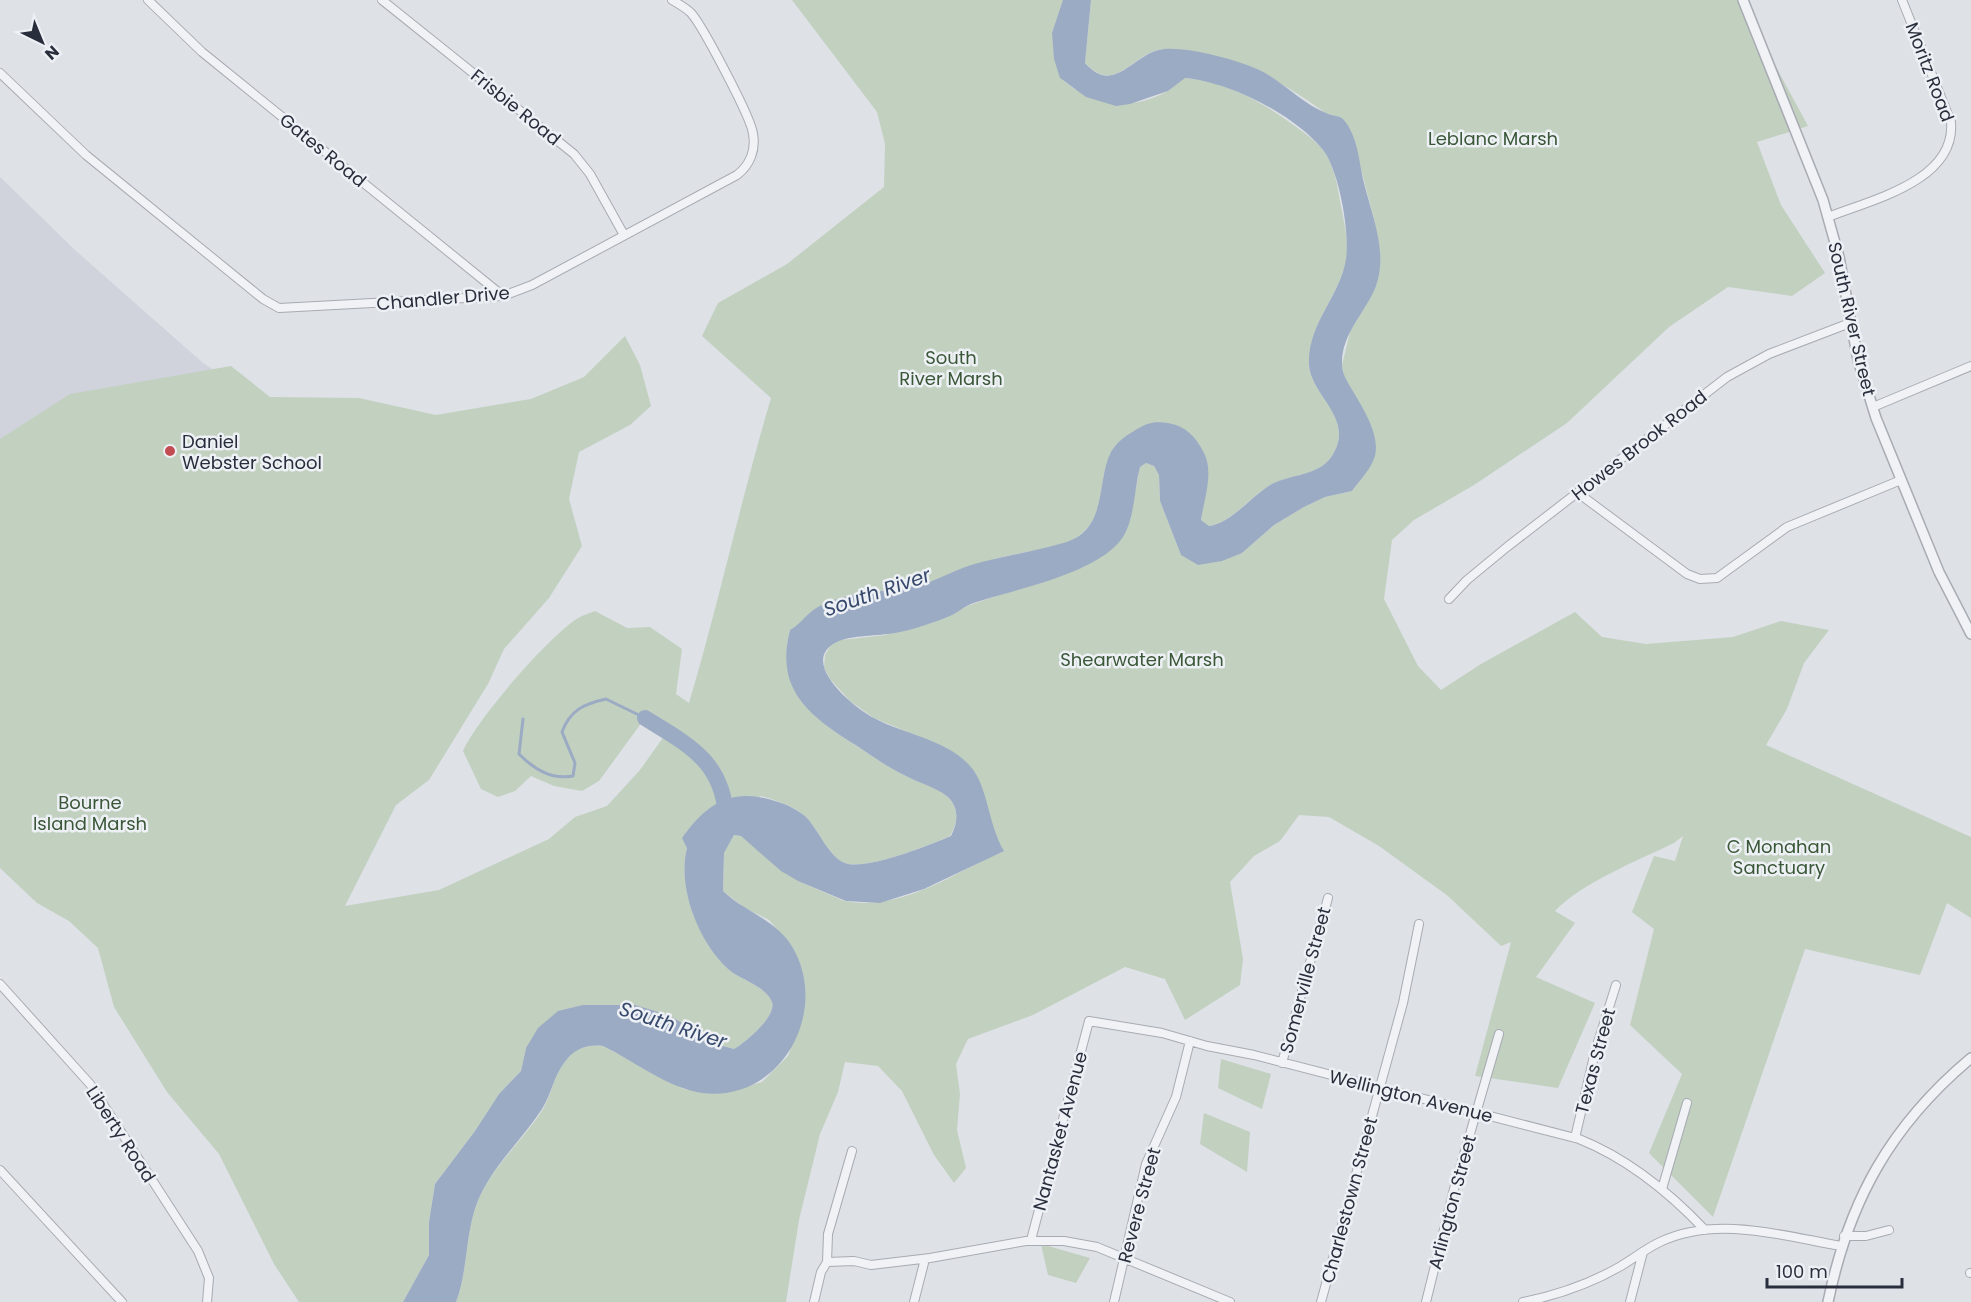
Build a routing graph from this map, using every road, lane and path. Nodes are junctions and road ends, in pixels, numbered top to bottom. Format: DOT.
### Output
graph roads {
  1 [pos="148,0"];
  2 [pos="382,0"];
  3 [pos="672,0"];
  4 [pos="1743,0"];
  5 [pos="1902,0"];
  6 [pos="0,73"];
  7 [pos="1828,217"];
  8 [pos="624,235"];
  9 [pos="503,296"];
  10 [pos="1850,323"];
  11 [pos="1971,366"];
  12 [pos="1873,407"];
  13 [pos="1901,480"];
  14 [pos="1578,493"];
  15 [pos="1449,599"];
  16 [pos="1971,634"];
  17 [pos="1328,898"];
  18 [pos="1419,924"];
  19 [pos="0,984"];
  20 [pos="1616,985"];
  21 [pos="1089,1021"];
  22 [pos="1499,1034"];
  23 [pos="1190,1041"];
  24 [pos="1971,1058"];
  25 [pos="1282,1063"];
  26 [pos="1380,1087"];
  27 [pos="1687,1103"];
  28 [pos="1475,1112"];
  29 [pos="1575,1138"];
  30 [pos="852,1151"];
  31 [pos="0,1170"];
  32 [pos="1662,1189"];
  33 [pos="1705,1230"];
  34 [pos="1889,1230"];
  35 [pos="1030,1240"];
  36 [pos="1842,1241"];
  37 [pos="1643,1252"];
  38 [pos="1124,1258"];
  39 [pos="925,1259"];
  40 [pos="827,1262"];
  41 [pos="1221,1300"];
  42 [pos="122,1302"];
  43 [pos="207,1302"];
  44 [pos="814,1302"];
  45 [pos="914,1302"];
  46 [pos="1114,1302"];
  47 [pos="1230,1302"];
  48 [pos="1321,1302"];
  49 [pos="1426,1302"];
  50 [pos="1527,1302"];
  51 [pos="1630,1302"];
  52 [pos="1828,1302"];
  1 -- 9 [label="street, Gates Road"];
  2 -- 8 [label="street, Frisbie Road"];
  3 -- 8 [label="street, Chandler Drive"];
  4 -- 7 [label="street, South River Street"];
  5 -- 7 [label="street, Moritz Road"];
  6 -- 9 [label="street, Chandler Drive"];
  7 -- 10 [label="street, South River Street"];
  8 -- 9 [label="street, Chandler Drive"];
  10 -- 12 [label="street, South River Street"];
  10 -- 14 [label="street, Howes Brook Road"];
  11 -- 12 [label="street"];
  12 -- 13 [label="street, South River Street"];
  13 -- 14 [label="street"];
  13 -- 16 [label="street, South River Street"];
  14 -- 15 [label="street, Howes Brook Road"];
  17 -- 25 [label="street, Somerville Street"];
  18 -- 26 [label="street, Charlestown Street"];
  19 -- 43 [label="street, Liberty Road"];
  20 -- 29 [label="street, Texas Street"];
  21 -- 23 [label="street, Wellington Avenue"];
  21 -- 35 [label="street, Nantasket Avenue"];
  22 -- 28 [label="street, Arlington Street"];
  23 -- 25 [label="street, Wellington Avenue"];
  23 -- 38 [label="street, Revere Street"];
  24 -- 36 [label="street"];
  25 -- 26 [label="street, Wellington Avenue"];
  26 -- 28 [label="street, Wellington Avenue"];
  26 -- 48 [label="street, Charlestown Street"];
  27 -- 32 [label="street"];
  28 -- 29 [label="street, Wellington Avenue"];
  28 -- 49 [label="street, Arlington Street"];
  29 -- 32 [label="street, Wellington Avenue"];
  30 -- 40 [label="street"];
  31 -- 42 [label="street"];
  32 -- 33 [label="street, Wellington Avenue"];
  33 -- 36 [label="street"];
  33 -- 37 [label="street"];
  34 -- 36 [label="street"];
  35 -- 38 [label="street"];
  35 -- 39 [label="street"];
  36 -- 52 [label="street"];
  37 -- 50 [label="street"];
  37 -- 51 [label="street"];
  38 -- 41 [label="street"];
  38 -- 46 [label="street, Revere Street"];
  39 -- 40 [label="street"];
  39 -- 45 [label="street"];
  40 -- 44 [label="street"];
  41 -- 47 [label="street"];
}
